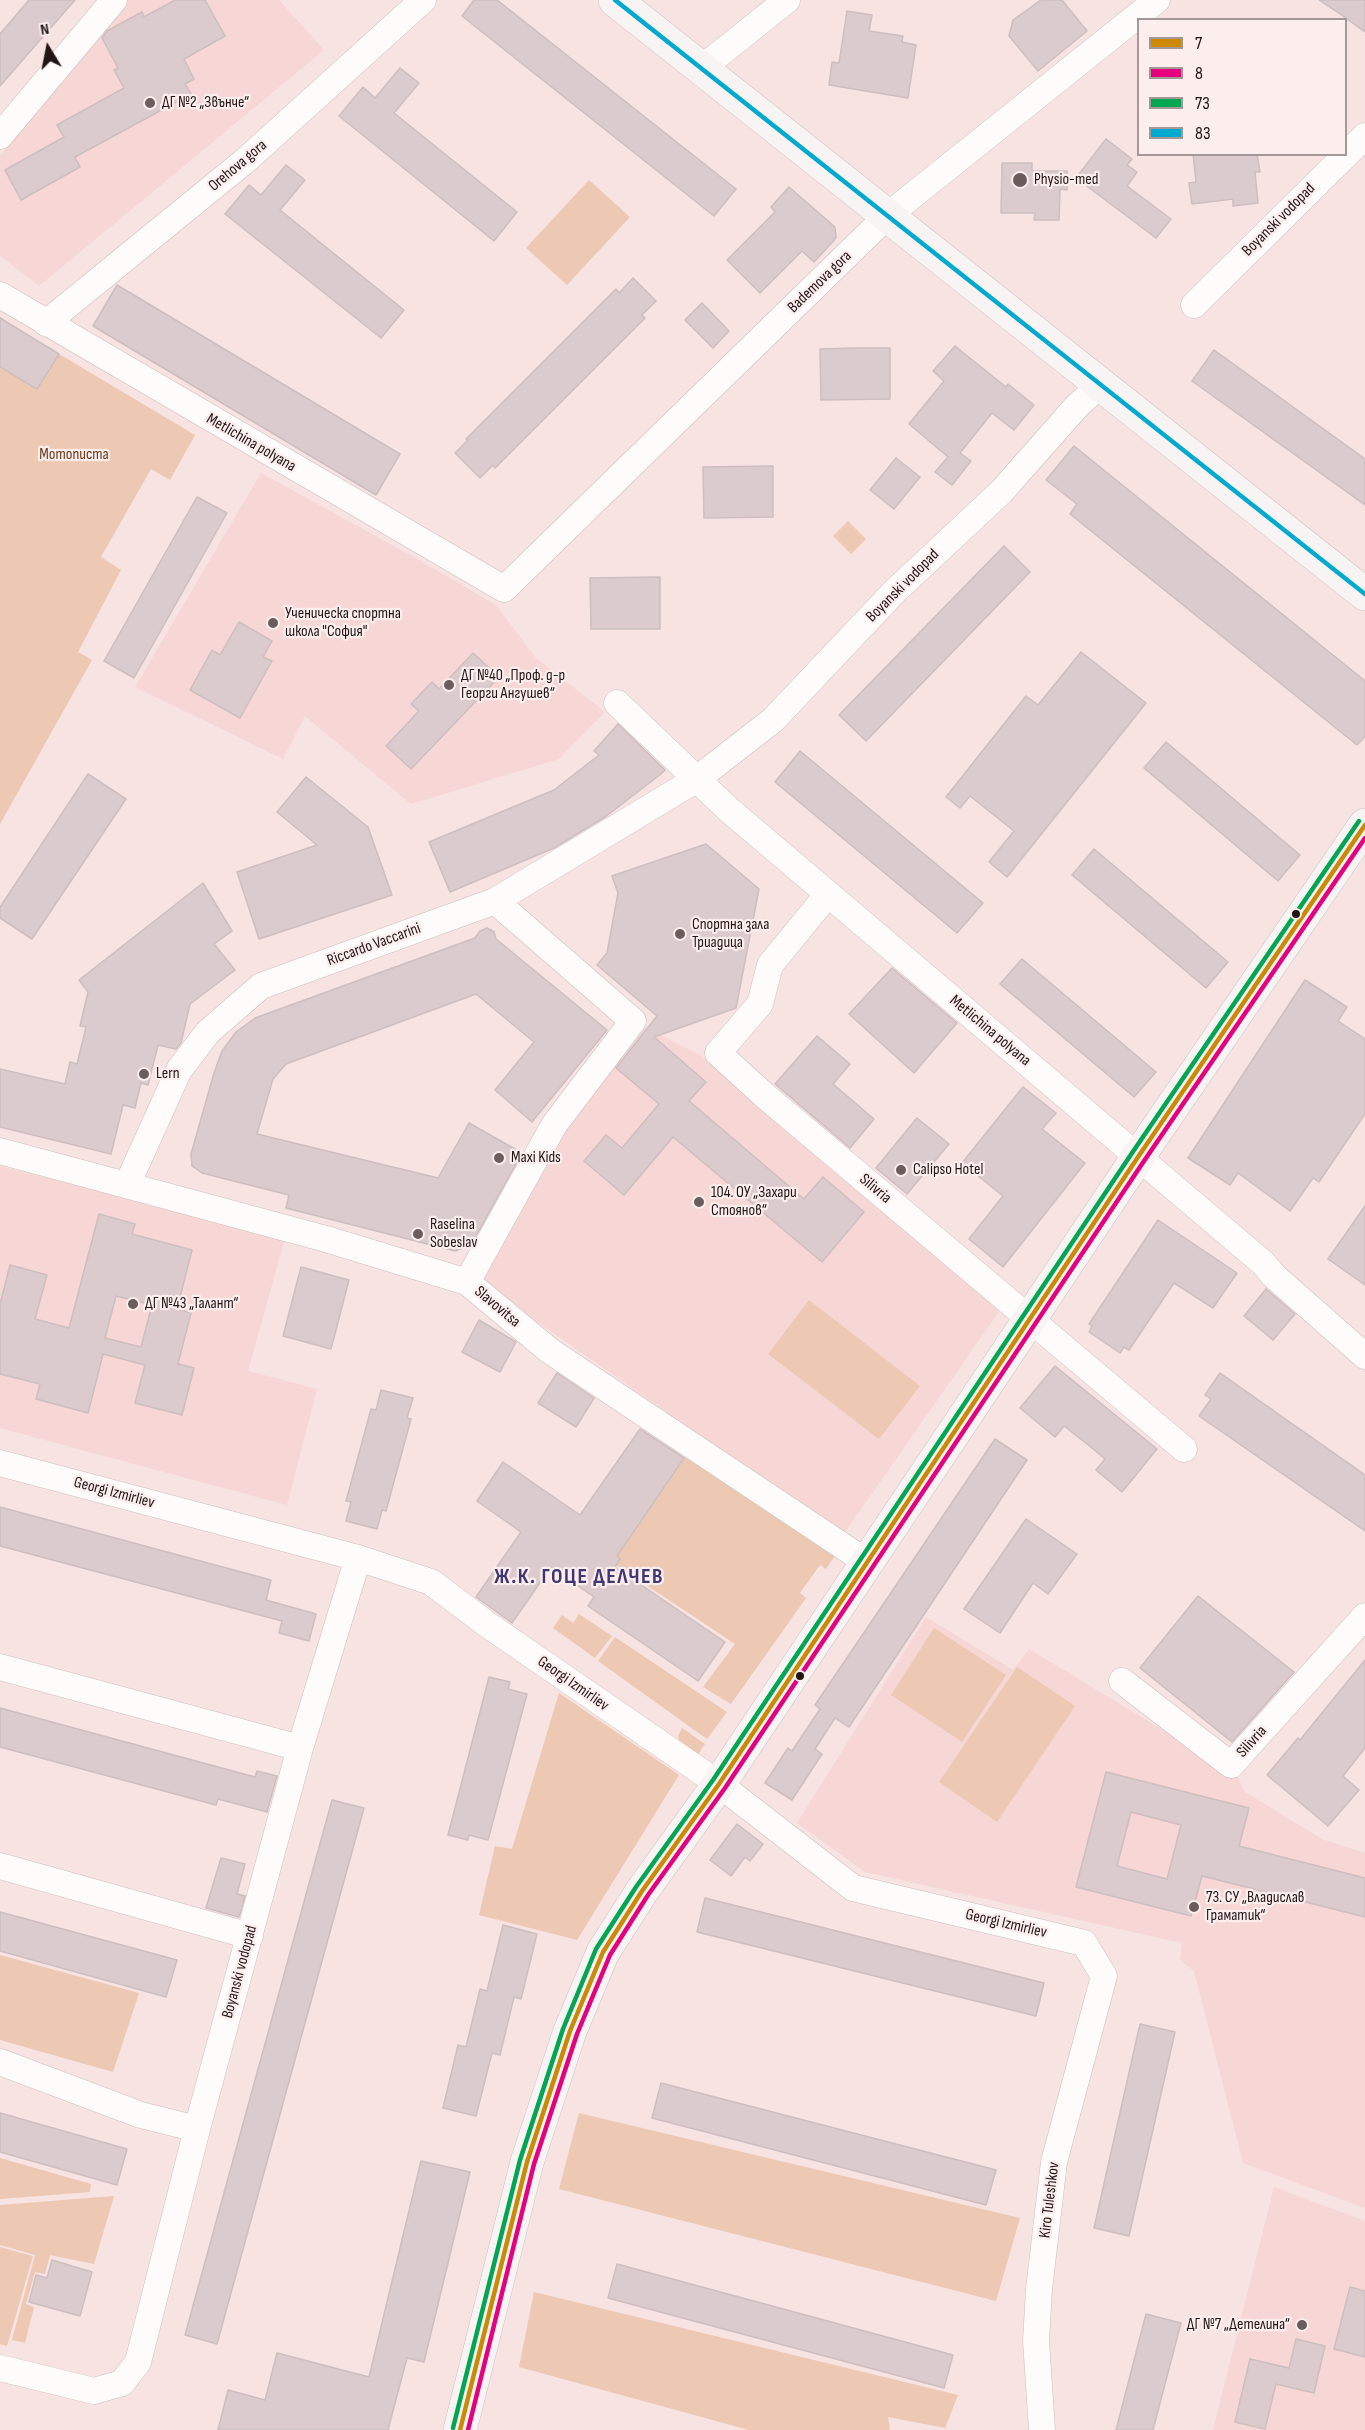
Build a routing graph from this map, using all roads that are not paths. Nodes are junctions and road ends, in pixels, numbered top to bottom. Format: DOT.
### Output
graph roads {
  1 [pos="114,0"];
  2 [pos="423,0"];
  3 [pos="615,0"];
  4 [pos="787,0"];
  5 [pos="1157,0"];
  6 [pos="702,69"];
  7 [pos="0,136"];
  8 [pos="1365,136"];
  9 [pos="1347,154"];
  10 [pos="1345,156"];
  11 [pos="887,216"];
  12 [pos="0,295"];
  13 [pos="1194,305"];
  14 [pos="46,322"];
  15 [pos="1100,385"];
  16 [pos="504,590"];
  17 [pos="1365,594"];
  18 [pos="617,703"];
  19 [pos="698,779"];
  20 [pos="1365,825"];
  21 [pos="828,894"];
  22 [pos="495,901"];
  23 [pos="0,1151"];
  24 [pos="1138,1157"];
  25 [pos="127,1185"];
  26 [pos="467,1282"];
  27 [pos="1031,1320"];
  28 [pos="1365,1356"];
  29 [pos="1184,1449"];
  30 [pos="0,1463"];
  31 [pos="358,1558"];
  32 [pos="868,1563"];
  33 [pos="1365,1616"];
  34 [pos="0,1667"];
  35 [pos="1122,1681"];
  36 [pos="300,1748"];
  37 [pos="719,1785"];
  38 [pos="0,1866"];
  39 [pos="250,1936"];
  40 [pos="1104,1976"];
  41 [pos="0,2062"];
  42 [pos="197,2129"];
  43 [pos="0,2368"];
  44 [pos="460,2430"];
  45 [pos="1042,2430"];
  1 -- 7 [label="street"];
  2 -- 14 [label="street, Orehova gora"];
  3 -- 6 [label="street"];
  4 -- 6 [label="street"];
  5 -- 11 [label="street, Bademova gora"];
  6 -- 11 [label="street"];
  8 -- 9 [label="street, Boyanski vodopad"];
  10 -- 13 [label="street, Boyanski vodopad"];
  11 -- 15 [label="street"];
  11 -- 16 [label="street, Bademova gora"];
  12 -- 14 [label="street, Metlichina polyana"];
  14 -- 16 [label="street, Metlichina polyana"];
  15 -- 17 [label="street"];
  15 -- 19 [label="street, Boyanski vodopad"];
  18 -- 19 [label="street, Metlichina polyana"];
  19 -- 21 [label="street, Metlichina polyana"];
  19 -- 22 [label="street, Riccardo Vaccarini"];
  20 -- 24 [label="street"];
  21 -- 24 [label="street, Metlichina polyana"];
  21 -- 27 [label="street, Silivria"];
  22 -- 25 [label="street, Riccardo Vaccarini"];
  22 -- 26 [label="street"];
  23 -- 25 [label="street, Slavovitsa"];
  24 -- 27 [label="street"];
  24 -- 28 [label="street, Metlichina polyana"];
  25 -- 26 [label="street, Slavovitsa"];
  26 -- 32 [label="street, Slavovitsa"];
  27 -- 29 [label="street, Silivria"];
  27 -- 32 [label="street"];
  30 -- 31 [label="street, Georgi Izmirliev"];
  31 -- 36 [label="street, Boyanski vodopad"];
  31 -- 37 [label="street, Georgi Izmirliev"];
  32 -- 37 [label="street"];
  33 -- 35 [label="street, Silivria"];
  34 -- 36 [label="street"];
  36 -- 39 [label="street, Boyanski vodopad"];
  37 -- 40 [label="street, Georgi Izmirliev"];
  37 -- 44 [label="street"];
  38 -- 39 [label="street"];
  39 -- 42 [label="street, Boyanski vodopad"];
  40 -- 45 [label="street, Kiro Tuleshkov"];
  41 -- 42 [label="street"];
  42 -- 43 [label="street, Boyanski vodopad"];
}
